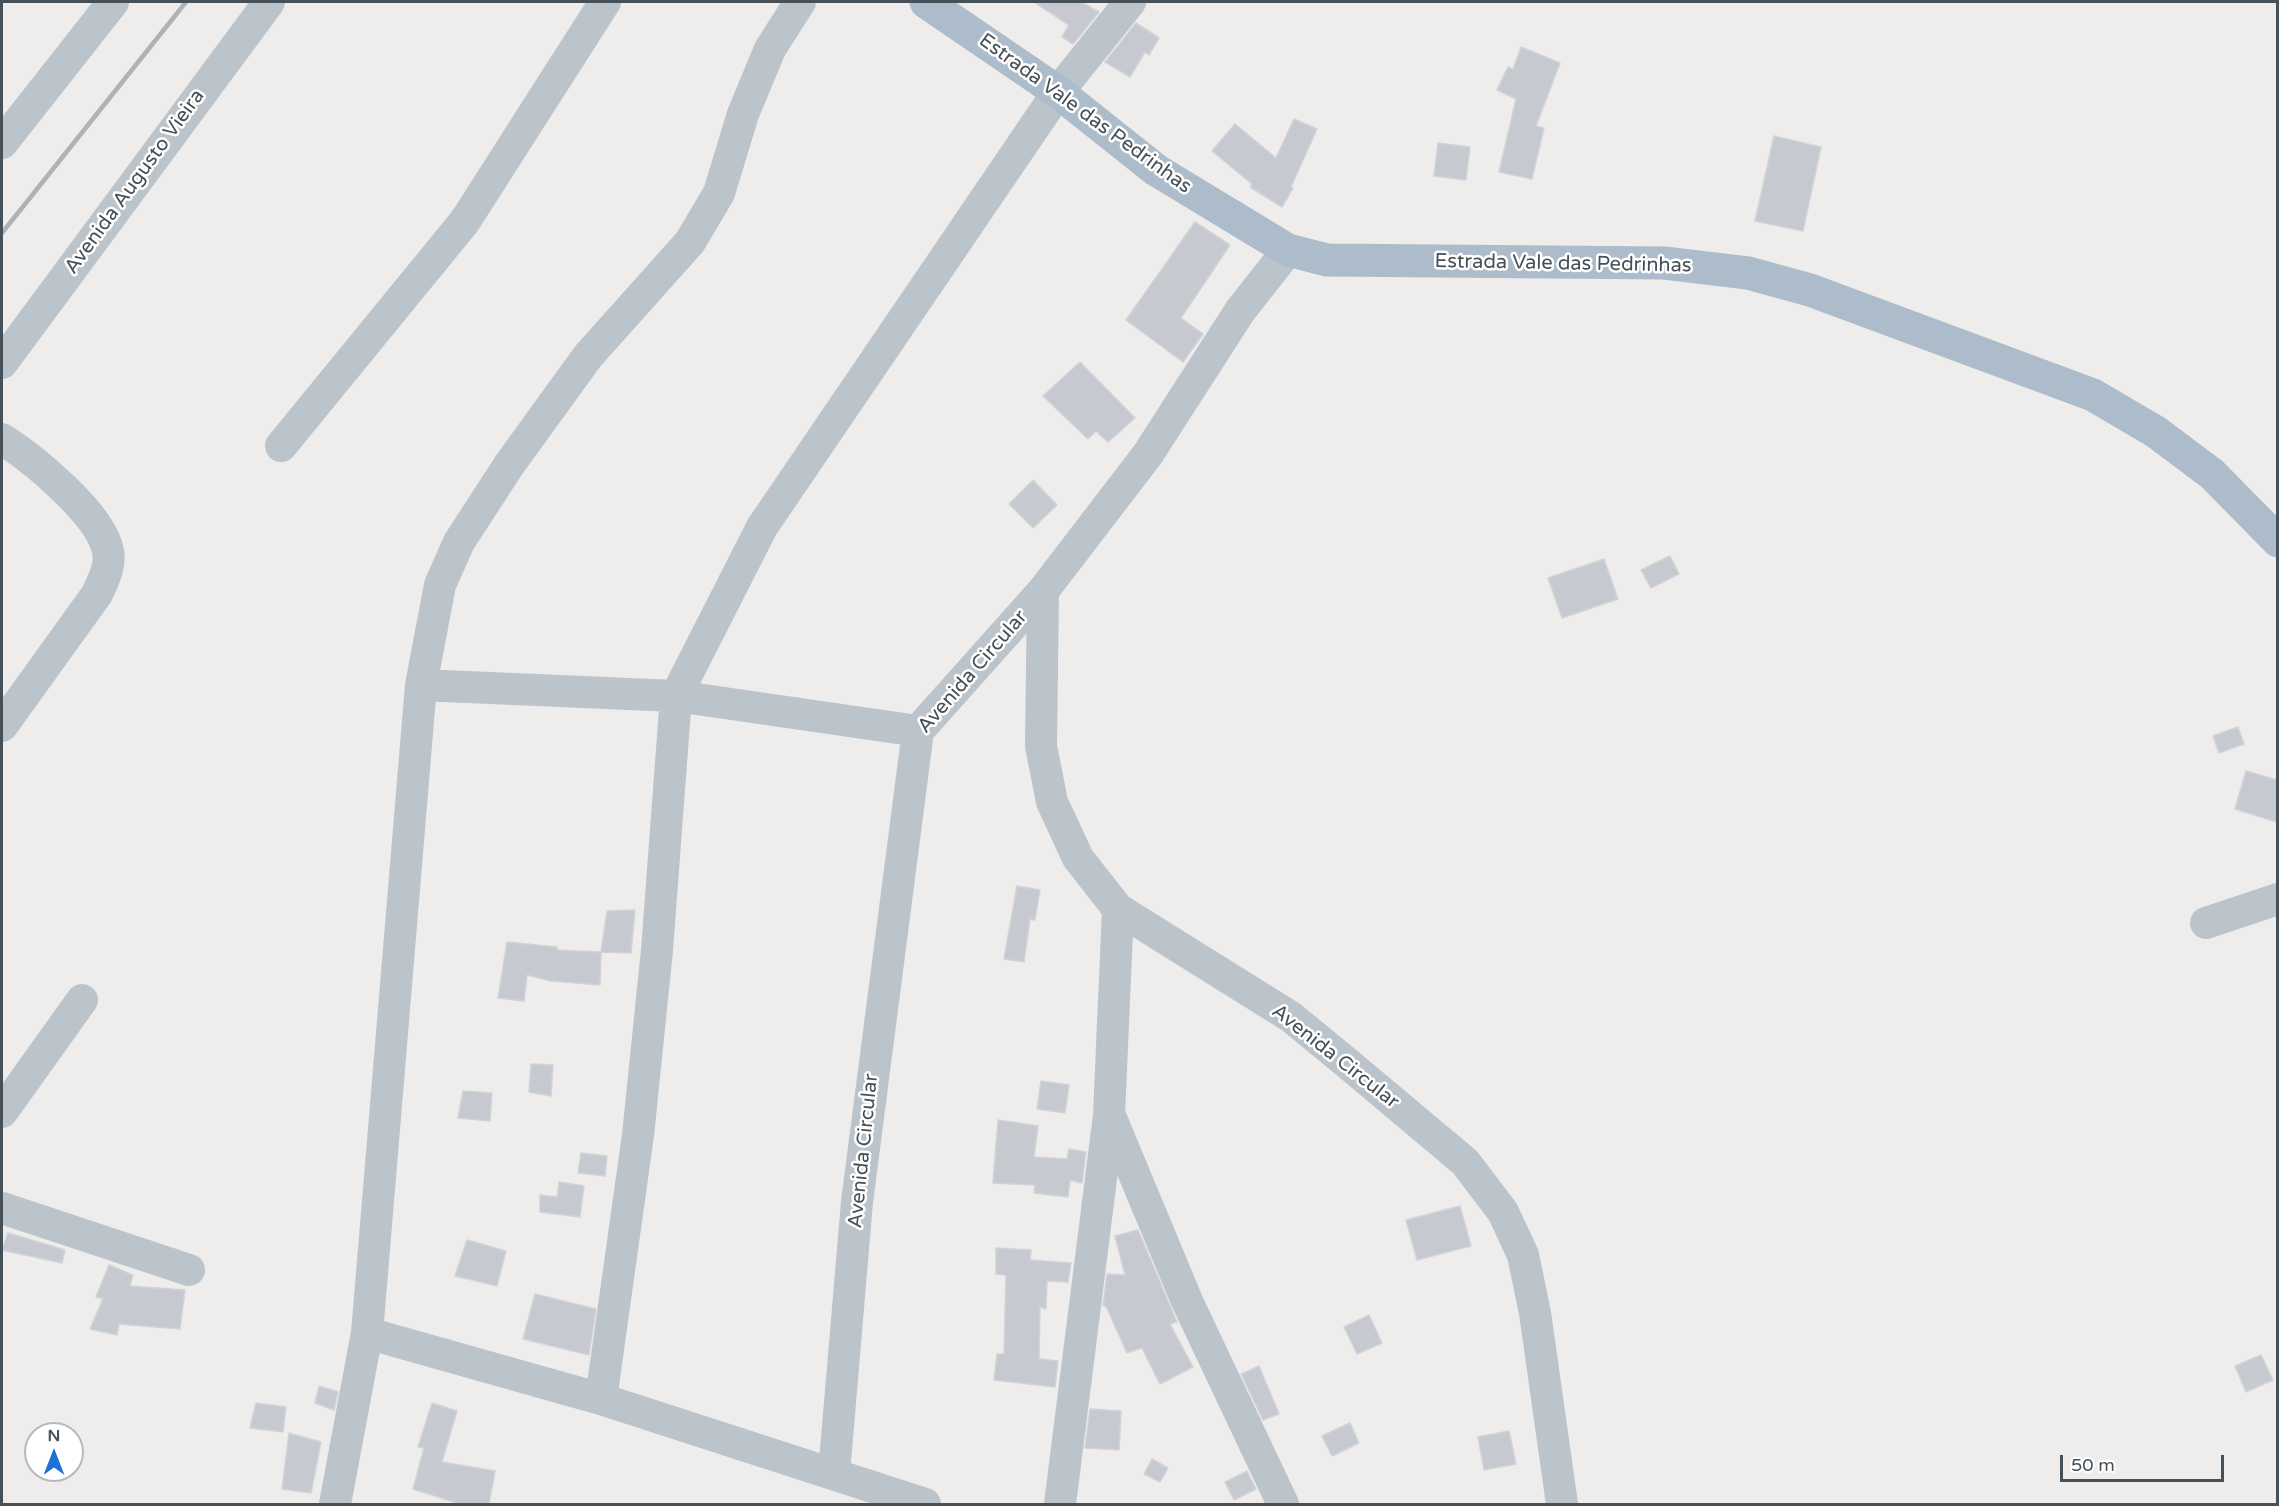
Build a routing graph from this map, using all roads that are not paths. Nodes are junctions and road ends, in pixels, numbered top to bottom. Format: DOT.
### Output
graph roads {
  1 [pos="113,2"];
  2 [pos="268,2"];
  3 [pos="605,2"];
  4 [pos="800,2"];
  5 [pos="926,2"];
  6 [pos="1130,2"];
  7 [pos="1058,92"];
  8 [pos="2,143"];
  9 [pos="1288,250"];
  10 [pos="2,363"];
  11 [pos="2,439"];
  12 [pos="281,446"];
  13 [pos="2277,541"];
  14 [pos="1043,591"];
  15 [pos="421,685"];
  16 [pos="676,696"];
  17 [pos="2,726"];
  18 [pos="918,730"];
  19 [pos="2277,899"];
  20 [pos="1118,909"];
  21 [pos="2206,923"];
  22 [pos="82,1000"];
  23 [pos="2,1112"];
  24 [pos="1109,1115"];
  25 [pos="2,1208"];
  26 [pos="189,1270"];
  27 [pos="366,1333"];
  28 [pos="601,1399"];
  29 [pos="834,1473"];
  30 [pos="335,1504"];
  31 [pos="924,1504"];
  32 [pos="1060,1504"];
  33 [pos="1283,1504"];
  34 [pos="1562,1504"];
  1 -- 8 [label="street"];
  2 -- 10 [label="street, Avenida Augusto Vieira"];
  3 -- 12 [label="street"];
  4 -- 15 [label="street"];
  5 -- 7 [label="main road, Estrada Vale das Pedrinhas"];
  6 -- 7 [label="street"];
  7 -- 9 [label="main road, Estrada Vale das Pedrinhas"];
  7 -- 16 [label="street"];
  9 -- 13 [label="main road, Estrada Vale das Pedrinhas"];
  9 -- 14 [label="street, Avenida Circular"];
  11 -- 17 [label="street"];
  14 -- 18 [label="street, Avenida Circular"];
  14 -- 20 [label="street, Avenida Circular"];
  15 -- 16 [label="street"];
  15 -- 27 [label="street"];
  16 -- 18 [label="street"];
  16 -- 28 [label="street"];
  18 -- 29 [label="street, Avenida Circular"];
  19 -- 21 [label="street"];
  20 -- 24 [label="street"];
  20 -- 34 [label="street, Avenida Circular"];
  22 -- 23 [label="street"];
  24 -- 32 [label="street"];
  24 -- 33 [label="street"];
  25 -- 26 [label="street"];
  27 -- 28 [label="street"];
  27 -- 30 [label="street"];
  28 -- 29 [label="street"];
  29 -- 31 [label="street"];
}
